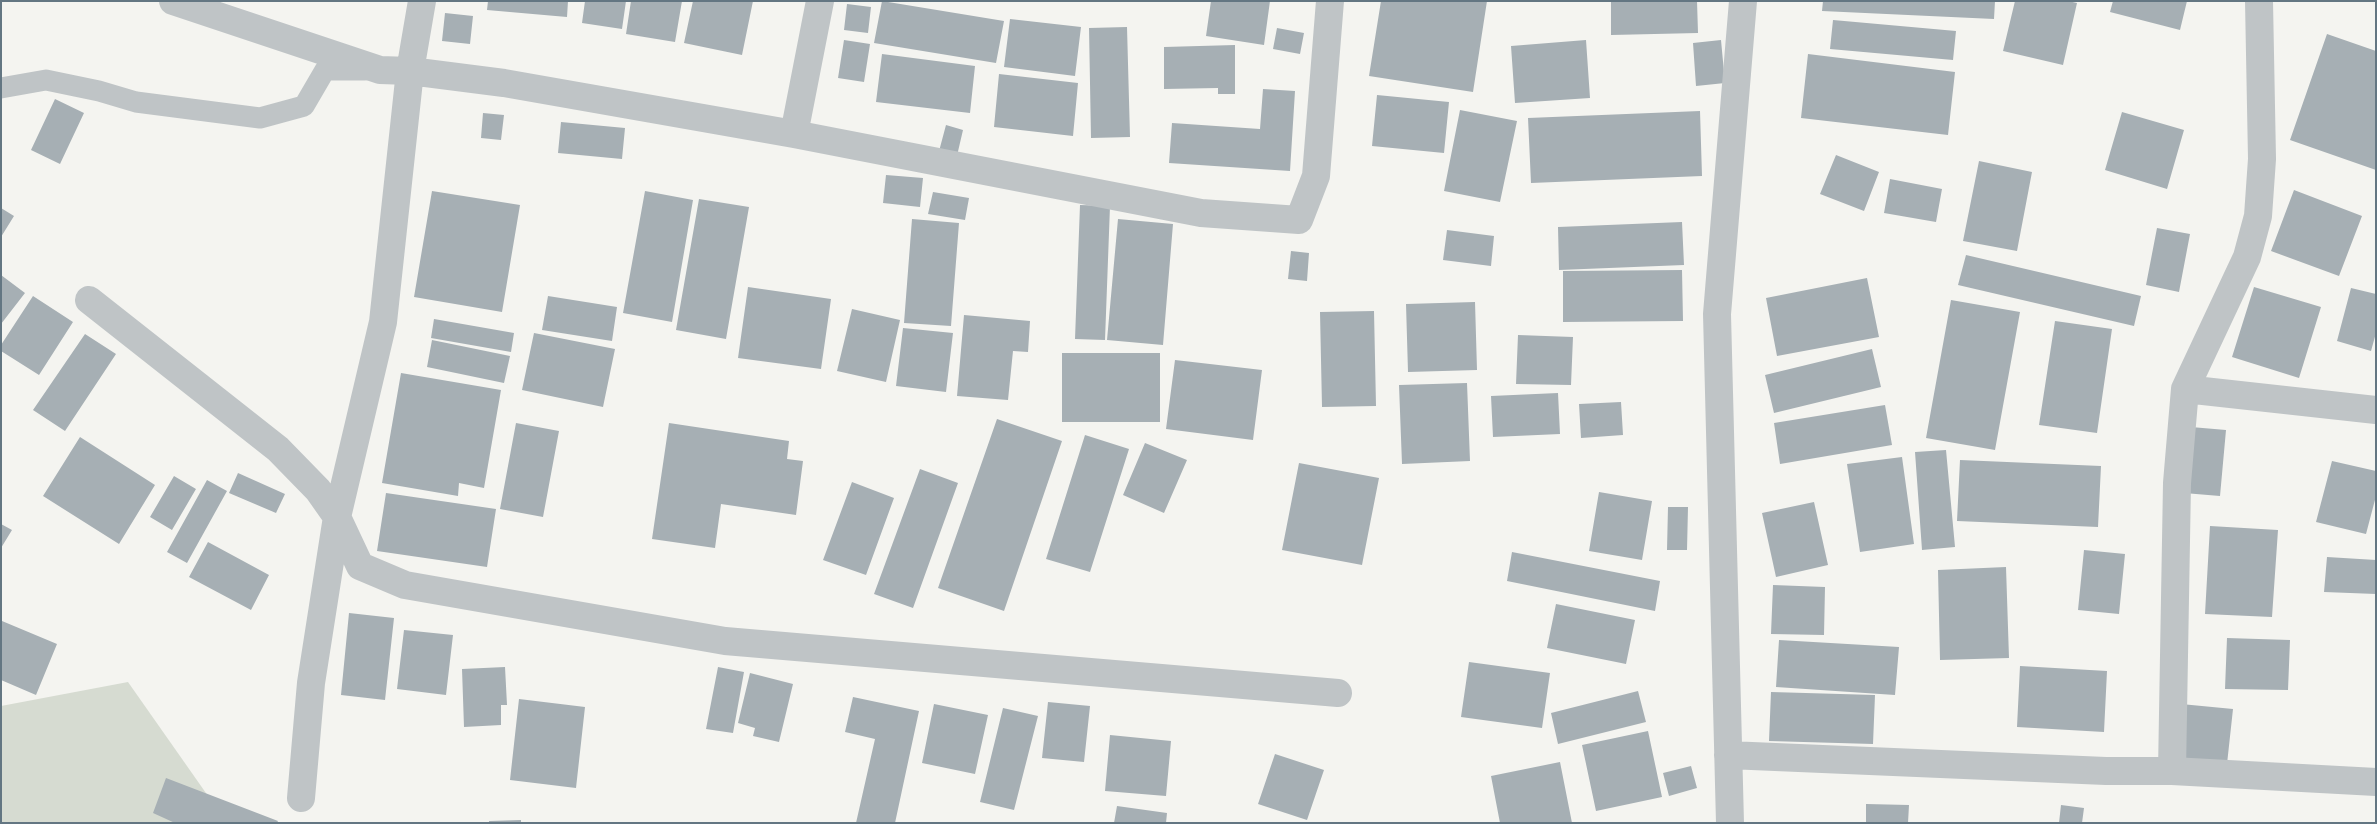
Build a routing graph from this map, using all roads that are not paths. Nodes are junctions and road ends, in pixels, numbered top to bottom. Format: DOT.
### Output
graph roads {
  1 [pos="173,1"];
  2 [pos="422,1"];
  3 [pos="820,1"];
  4 [pos="1330,1"];
  5 [pos="1743,1"];
  6 [pos="2259,1"];
  7 [pos="380,70"];
  8 [pos="410,70"];
  9 [pos="1,88"];
  10 [pos="794,134"];
  11 [pos="89,300"];
  12 [pos="2184,388"];
  13 [pos="2376,410"];
  14 [pos="337,517"];
  15 [pos="1338,693"];
  16 [pos="1728,755"];
  17 [pos="2172,770"];
  18 [pos="2376,782"];
  19 [pos="301,798"];
  20 [pos="1730,823"];
  1 -- 7 [label="street"];
  2 -- 8 [label="street"];
  3 -- 10 [label="street"];
  4 -- 10 [label="street"];
  5 -- 16 [label="street"];
  6 -- 12 [label="street"];
  7 -- 8 [label="street"];
  7 -- 9 [label="lane"];
  8 -- 10 [label="street"];
  8 -- 14 [label="street"];
  11 -- 14 [label="street"];
  12 -- 13 [label="street"];
  12 -- 17 [label="street"];
  14 -- 15 [label="street"];
  14 -- 19 [label="street"];
  16 -- 17 [label="street"];
  16 -- 20 [label="street"];
  17 -- 18 [label="street"];
}
